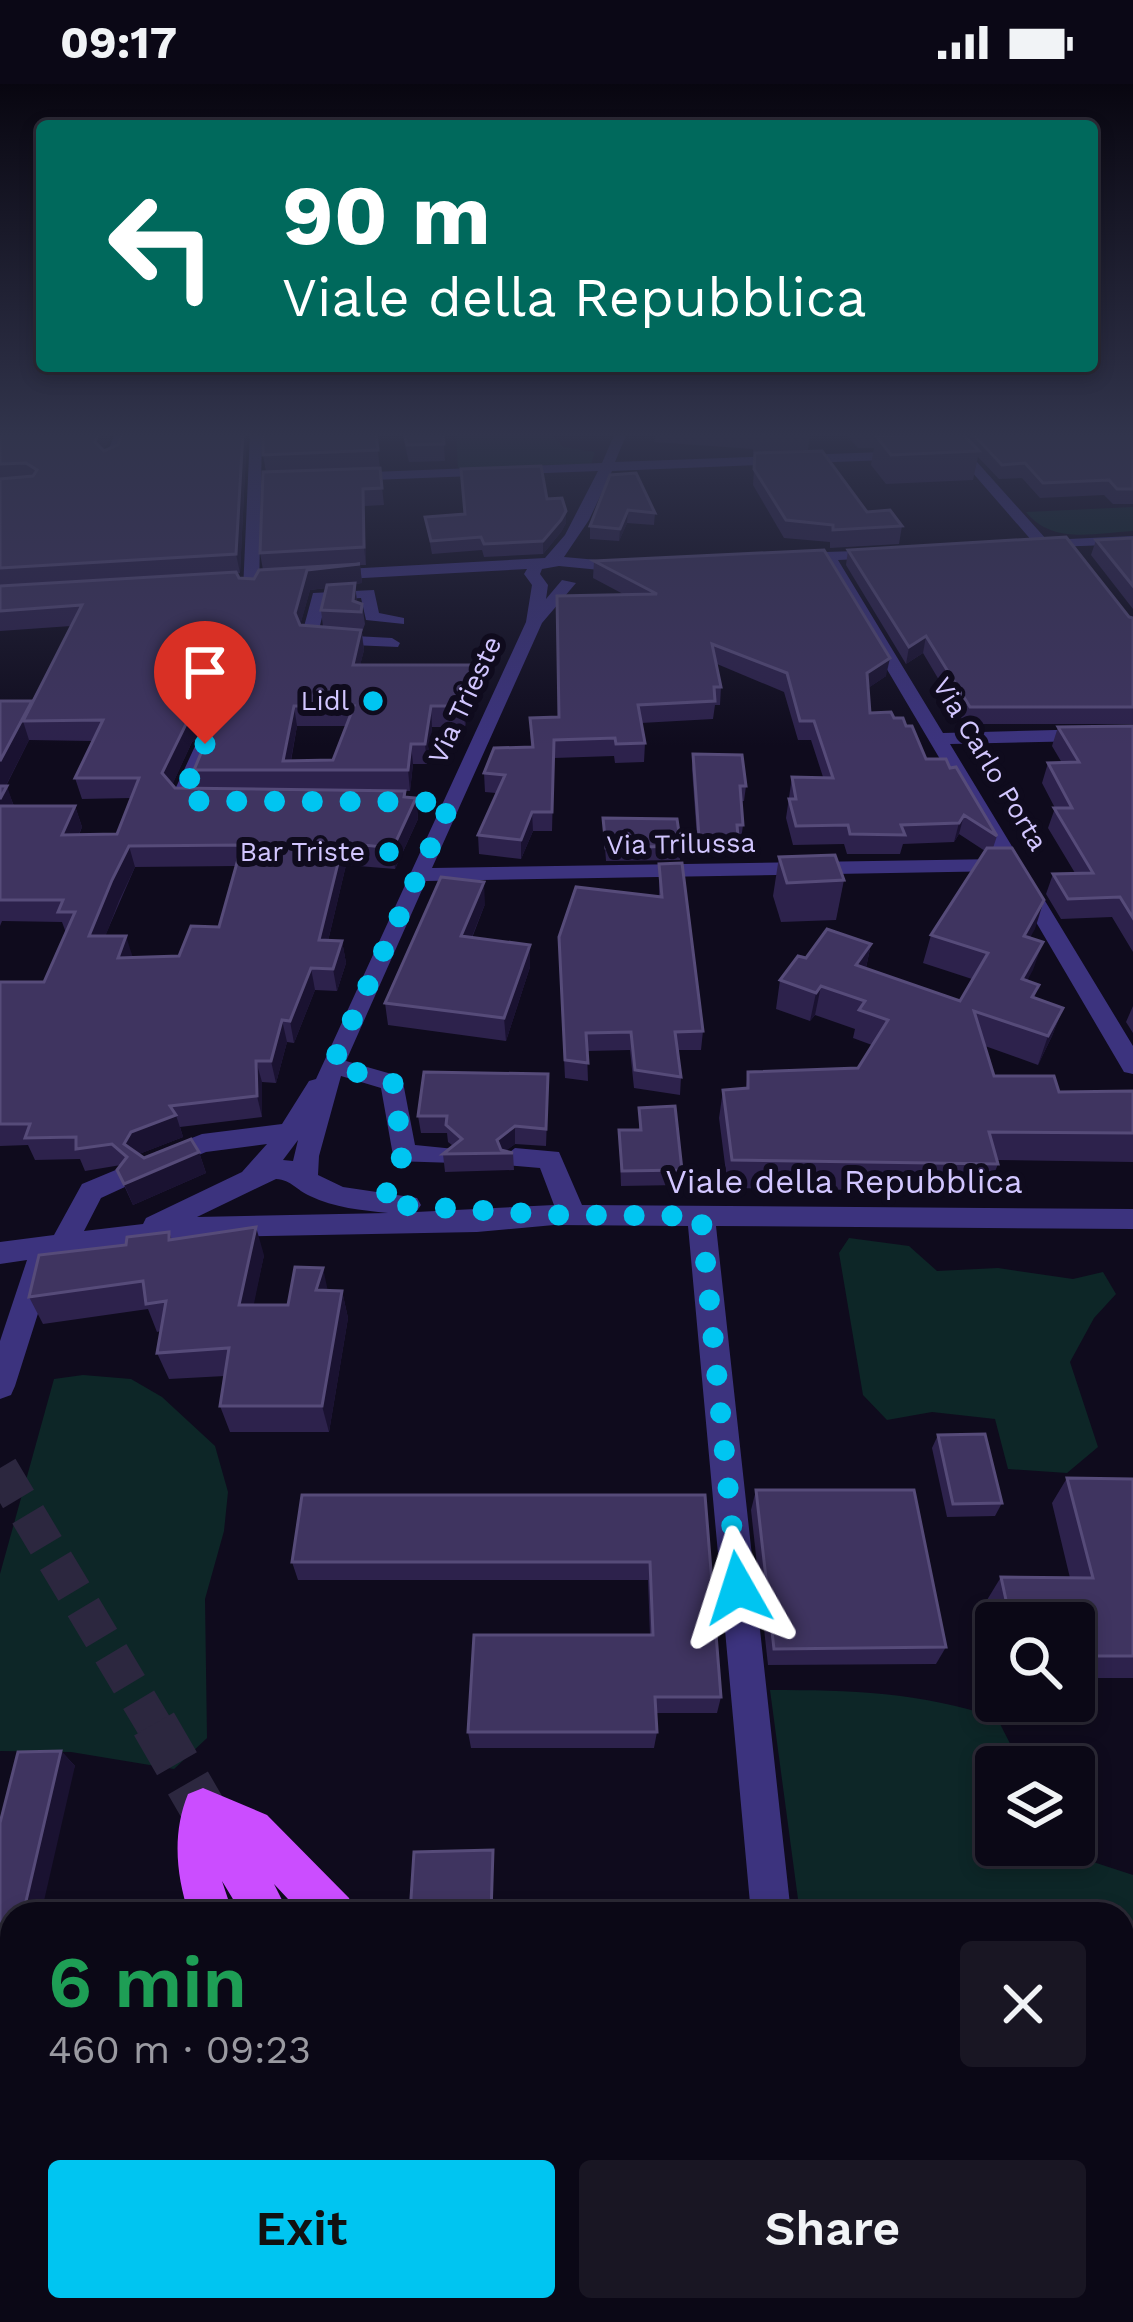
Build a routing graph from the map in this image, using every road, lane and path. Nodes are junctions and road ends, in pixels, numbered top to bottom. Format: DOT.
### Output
graph roads {
  1 [pos="258,537"];
  2 [pos="567,537"];
  3 [pos="580,537"];
  4 [pos="1037,537"];
  5 [pos="1133,541"];
  6 [pos="1044,545"];
  7 [pos="1014,546"];
  8 [pos="905,552"];
  9 [pos="828,556"];
  10 [pos="783,559"];
  11 [pos="648,567"];
  12 [pos="542,571"];
  13 [pos="575,575"];
  14 [pos="300,580"];
  15 [pos="228,587"];
  16 [pos="398,621"];
  17 [pos="534,622"];
  18 [pos="392,643"];
  19 [pos="1133,734"];
  20 [pos="940,739"];
  21 [pos="205,744"];
  22 [pos="236,801"];
  23 [pos="427,802"];
  24 [pos="451,802"];
  25 [pos="1016,865"];
  26 [pos="419,875"];
  27 [pos="332,1065"];
  28 [pos="1133,1066"];
  29 [pos="289,1132"];
  30 [pos="403,1154"];
  31 [pos="446,1156"];
  32 [pos="515,1158"];
  33 [pos="150,1165"];
  34 [pos="118,1179"];
  35 [pos="250,1179"];
  36 [pos="308,1180"];
  37 [pos="382,1204"];
  38 [pos="563,1215"];
  39 [pos="701,1216"];
  40 [pos="1133,1219"];
  41 [pos="272,1224"];
  42 [pos="111,1238"];
  43 [pos="54,1246"];
  44 [pos="0,1253"];
  45 [pos="0,1386"];
  46 [pos="203,1809"];
  47 [pos="207,1902"];
  48 [pos="260,1902"];
  49 [pos="321,1902"];
  50 [pos="770,1902"];
  1 -- 15 [label="street"];
  2 -- 12 [label="street"];
  3 -- 13 [label="street"];
  4 -- 6 [label="street"];
  5 -- 6 [label="street"];
  6 -- 7 [label="street"];
  8 -- 9 [label="street"];
  9 -- 10 [label="street"];
  9 -- 20 [label="street, Via Carlo Porta"];
  11 -- 13 [label="street"];
  12 -- 13 [label="street"];
  12 -- 14 [label="street"];
  12 -- 17 [label="street, Via Trieste"];
  13 -- 17 [label="street, Via Trieste"];
  16 -- 18 [label="street"];
  17 -- 24 [label="street, Via Trieste"];
  19 -- 20 [label="street"];
  20 -- 25 [label="street, Via Carlo Porta"];
  21 -- 22 [label="street"];
  23 -- 24 [label="street"];
  24 -- 26 [label="street, Via Trieste"];
  25 -- 26 [label="street, Via Trilussa"];
  25 -- 28 [label="street, Via Carlo Porta"];
  26 -- 27 [label="street, Via Trieste"];
  27 -- 29 [label="street, Via Trieste"];
  27 -- 30 [label="street"];
  27 -- 36 [label="street, Via Trieste"];
  29 -- 33 [label="street"];
  29 -- 35 [label="street, Via Trieste"];
  30 -- 31 [label="street"];
  30 -- 37 [label="street"];
  32 -- 38 [label="street"];
  34 -- 43 [label="street"];
  35 -- 36 [label="street, Viale della Repubblica"];
  35 -- 41 [label="street"];
  35 -- 42 [label="street, Viale della Repubblica"];
  36 -- 37 [label="street, Viale della Repubblica"];
  36 -- 41 [label="street"];
  37 -- 38 [label="street, Viale della Repubblica"];
  38 -- 39 [label="street, Viale della Repubblica"];
  38 -- 41 [label="street, Viale della Repubblica"];
  39 -- 40 [label="street, Viale della Repubblica"];
  39 -- 50 [label="street"];
  41 -- 42 [label="street, Viale della Repubblica"];
  42 -- 43 [label="street, Viale della Repubblica"];
  43 -- 44 [label="street, Viale della Repubblica"];
  43 -- 45 [label="street"];
  46 -- 47 [label="main road"];
  46 -- 48 [label="main road"];
  46 -- 49 [label="main road"];
}
